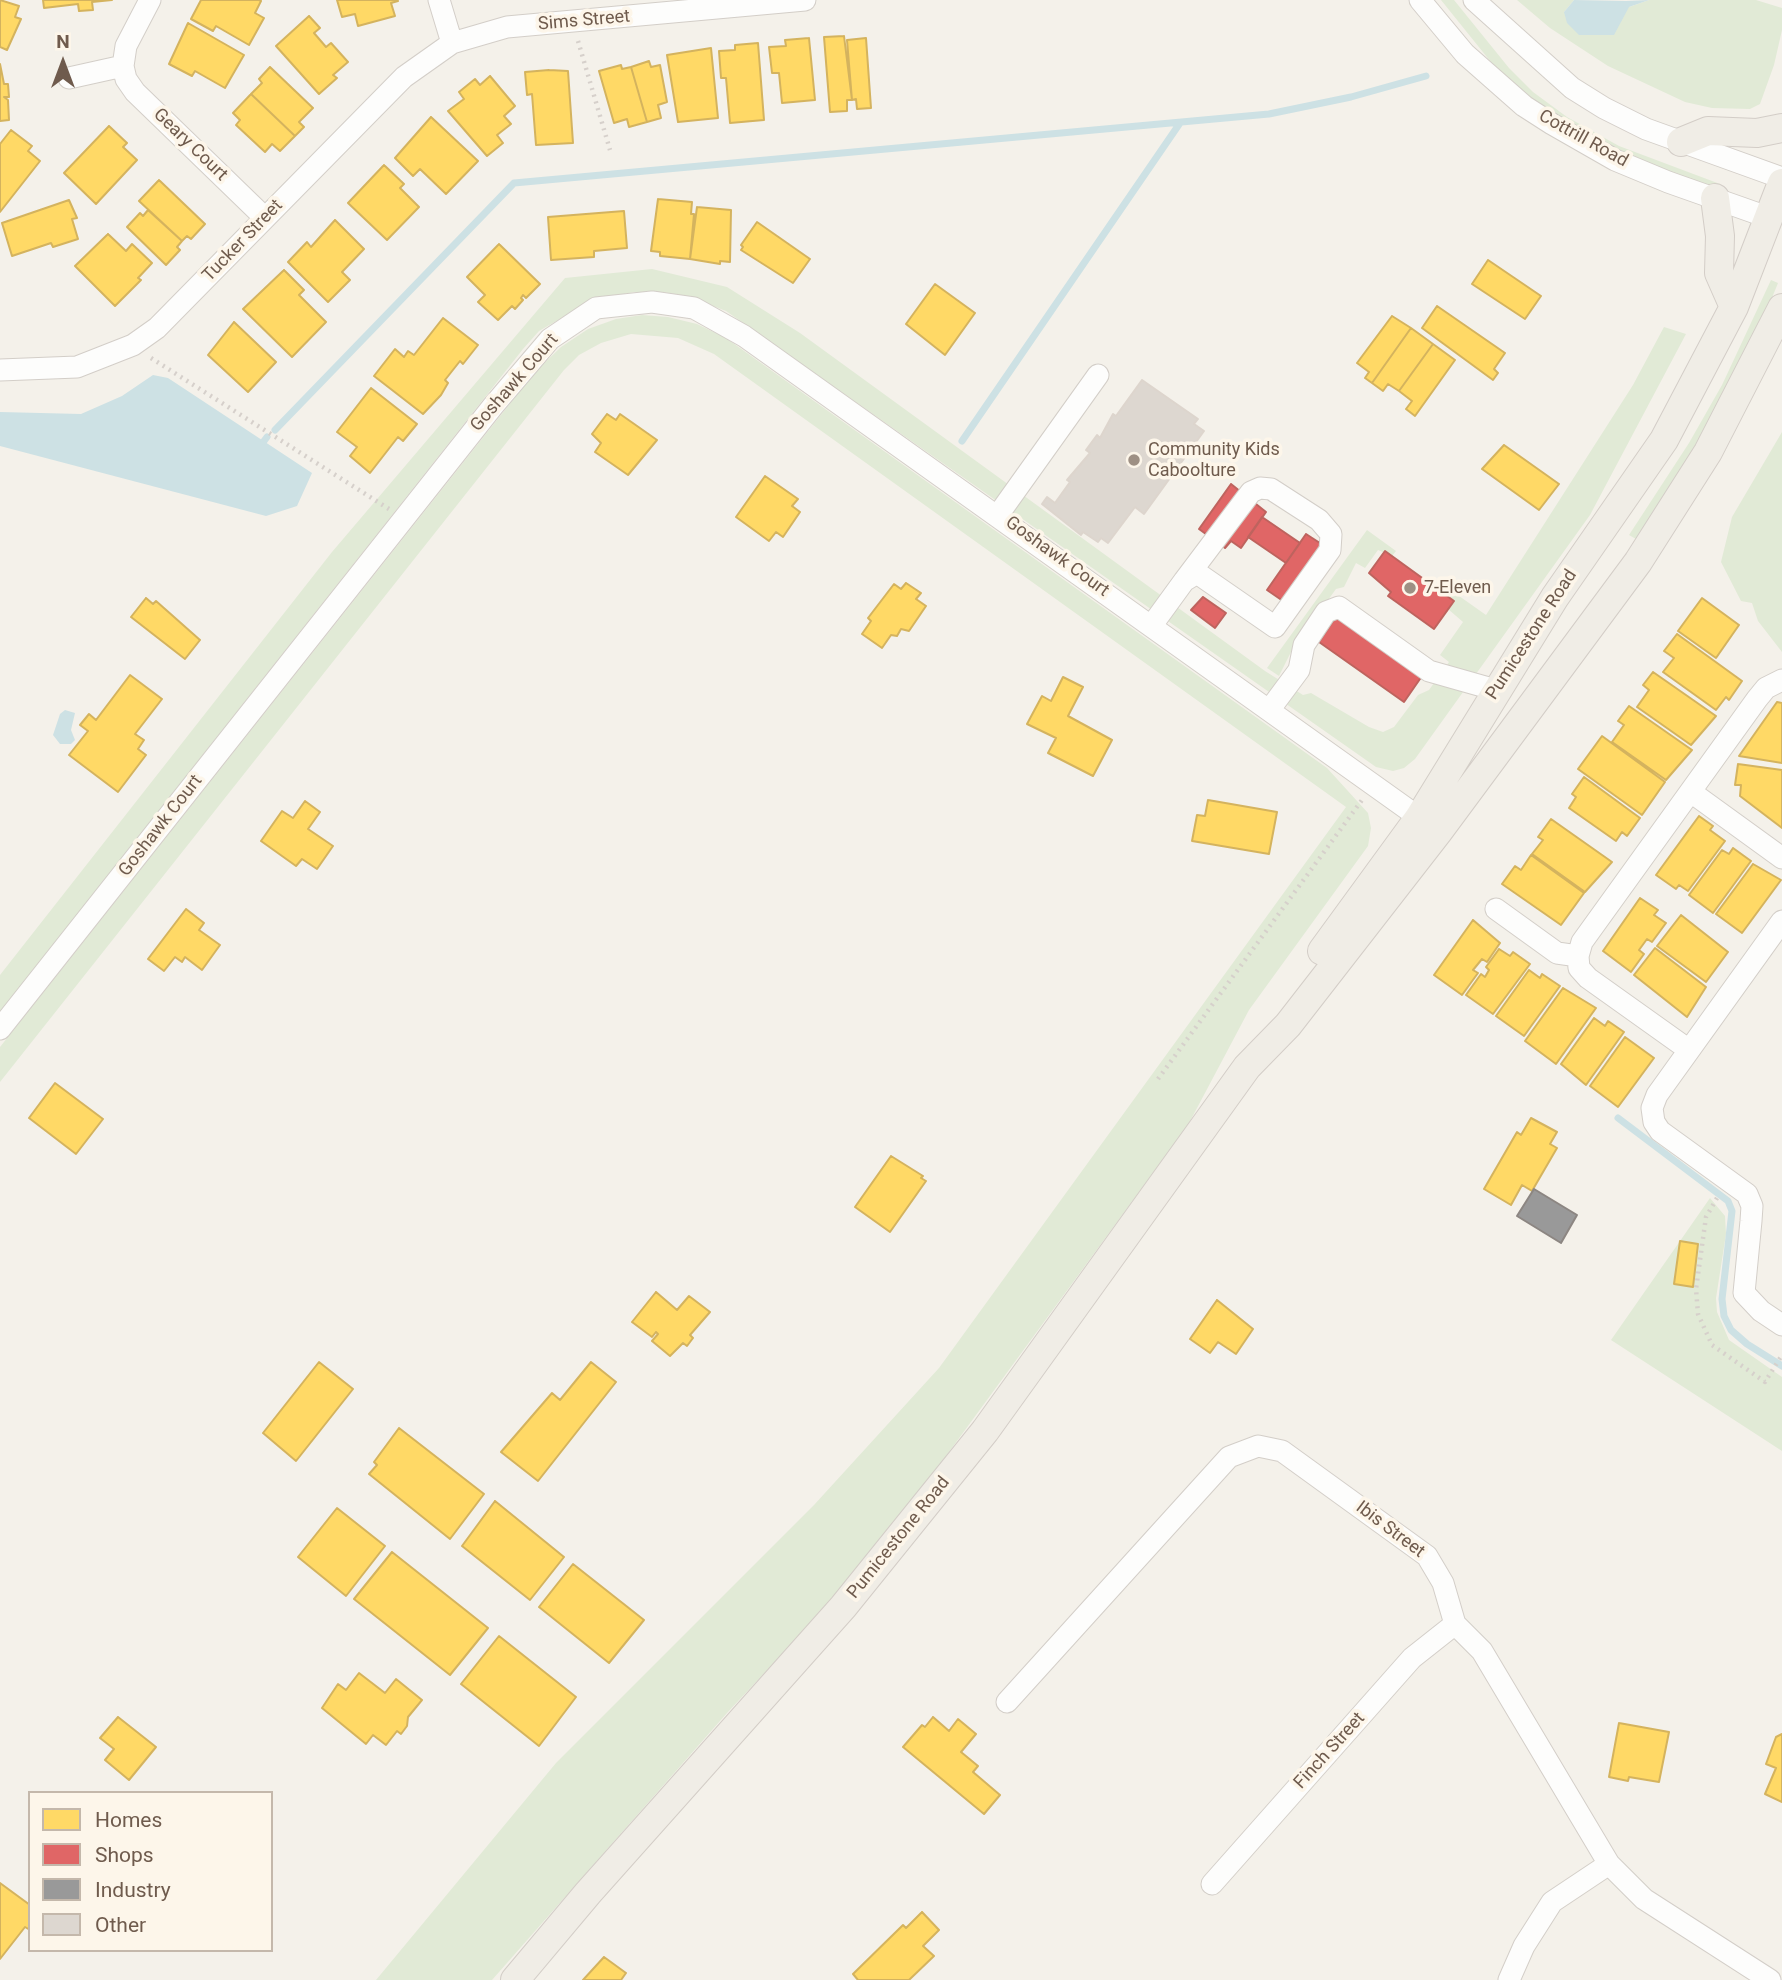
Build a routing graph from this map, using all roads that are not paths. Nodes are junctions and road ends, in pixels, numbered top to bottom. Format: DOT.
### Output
graph roads {
  1 [pos="150,0"];
  2 [pos="439,0"];
  3 [pos="805,0"];
  4 [pos="1420,0"];
  5 [pos="1475,0"];
  6 [pos="689,6"];
  7 [pos="452,43"];
  8 [pos="123,65"];
  9 [pos="69,78"];
  10 [pos="1782,128"];
  11 [pos="1681,142"];
  12 [pos="1782,181"];
  13 [pos="1715,198"];
  14 [pos="265,218"];
  15 [pos="1776,220"];
  16 [pos="1734,307"];
  17 [pos="1782,308"];
  18 [pos="0,370"];
  19 [pos="1098,375"];
  20 [pos="998,515"];
  21 [pos="1184,582"];
  22 [pos="1152,625"];
  23 [pos="1782,680"];
  24 [pos="1496,690"];
  25 [pos="1270,709"];
  26 [pos="1691,792"];
  27 [pos="1429,825"];
  28 [pos="1782,858"];
  29 [pos="1496,909"];
  30 [pos="1782,921"];
  31 [pos="1578,956"];
  32 [pos="0,1029"];
  33 [pos="1689,1051"];
  34 [pos="1782,1325"];
  35 [pos="1455,1624"];
  36 [pos="1007,1702"];
  37 [pos="1609,1864"];
  38 [pos="1212,1884"];
  39 [pos="515,1980"];
  40 [pos="1509,1980"];
  41 [pos="1770,1980"];
  1 -- 8 [label="street"];
  2 -- 7 [label="street"];
  3 -- 6 [label="street, Sims Street"];
  4 -- 13 [label="street, Cottrill Road"];
  5 -- 11 [label="street"];
  6 -- 7 [label="street, Sims Street"];
  7 -- 14 [label="street, Tucker Street"];
  8 -- 9 [label="street"];
  8 -- 14 [label="street, Geary Court"];
  10 -- 11 [label="main road"];
  11 -- 12 [label="street"];
  12 -- 15 [label="main road, Pumicestone Road"];
  13 -- 15 [label="street, Cottrill Road"];
  13 -- 16 [label="main road"];
  14 -- 18 [label="street, Tucker Street"];
  15 -- 16 [label="main road, Pumicestone Road"];
  16 -- 24 [label="main road, Pumicestone Road"];
  17 -- 27 [label="main road, Pumicestone Road"];
  19 -- 20 [label="street"];
  20 -- 22 [label="street, Goshawk Court"];
  20 -- 32 [label="street, Goshawk Court"];
  21 -- 21 [label="street"];
  21 -- 22 [label="street"];
  22 -- 25 [label="street, Goshawk Court"];
  23 -- 26 [label="street"];
  24 -- 25 [label="street"];
  24 -- 27 [label="main road, Pumicestone Road"];
  25 -- 27 [label="street, Goshawk Court"];
  26 -- 28 [label="street"];
  26 -- 31 [label="street"];
  27 -- 39 [label="main road, Pumicestone Road"];
  29 -- 31 [label="street"];
  30 -- 33 [label="street"];
  31 -- 33 [label="street"];
  33 -- 34 [label="street"];
  35 -- 36 [label="street, Ibis Street"];
  35 -- 37 [label="street, Ibis Street"];
  35 -- 38 [label="street, Finch Street"];
  37 -- 40 [label="street"];
  37 -- 41 [label="street, Ibis Street"];
}
